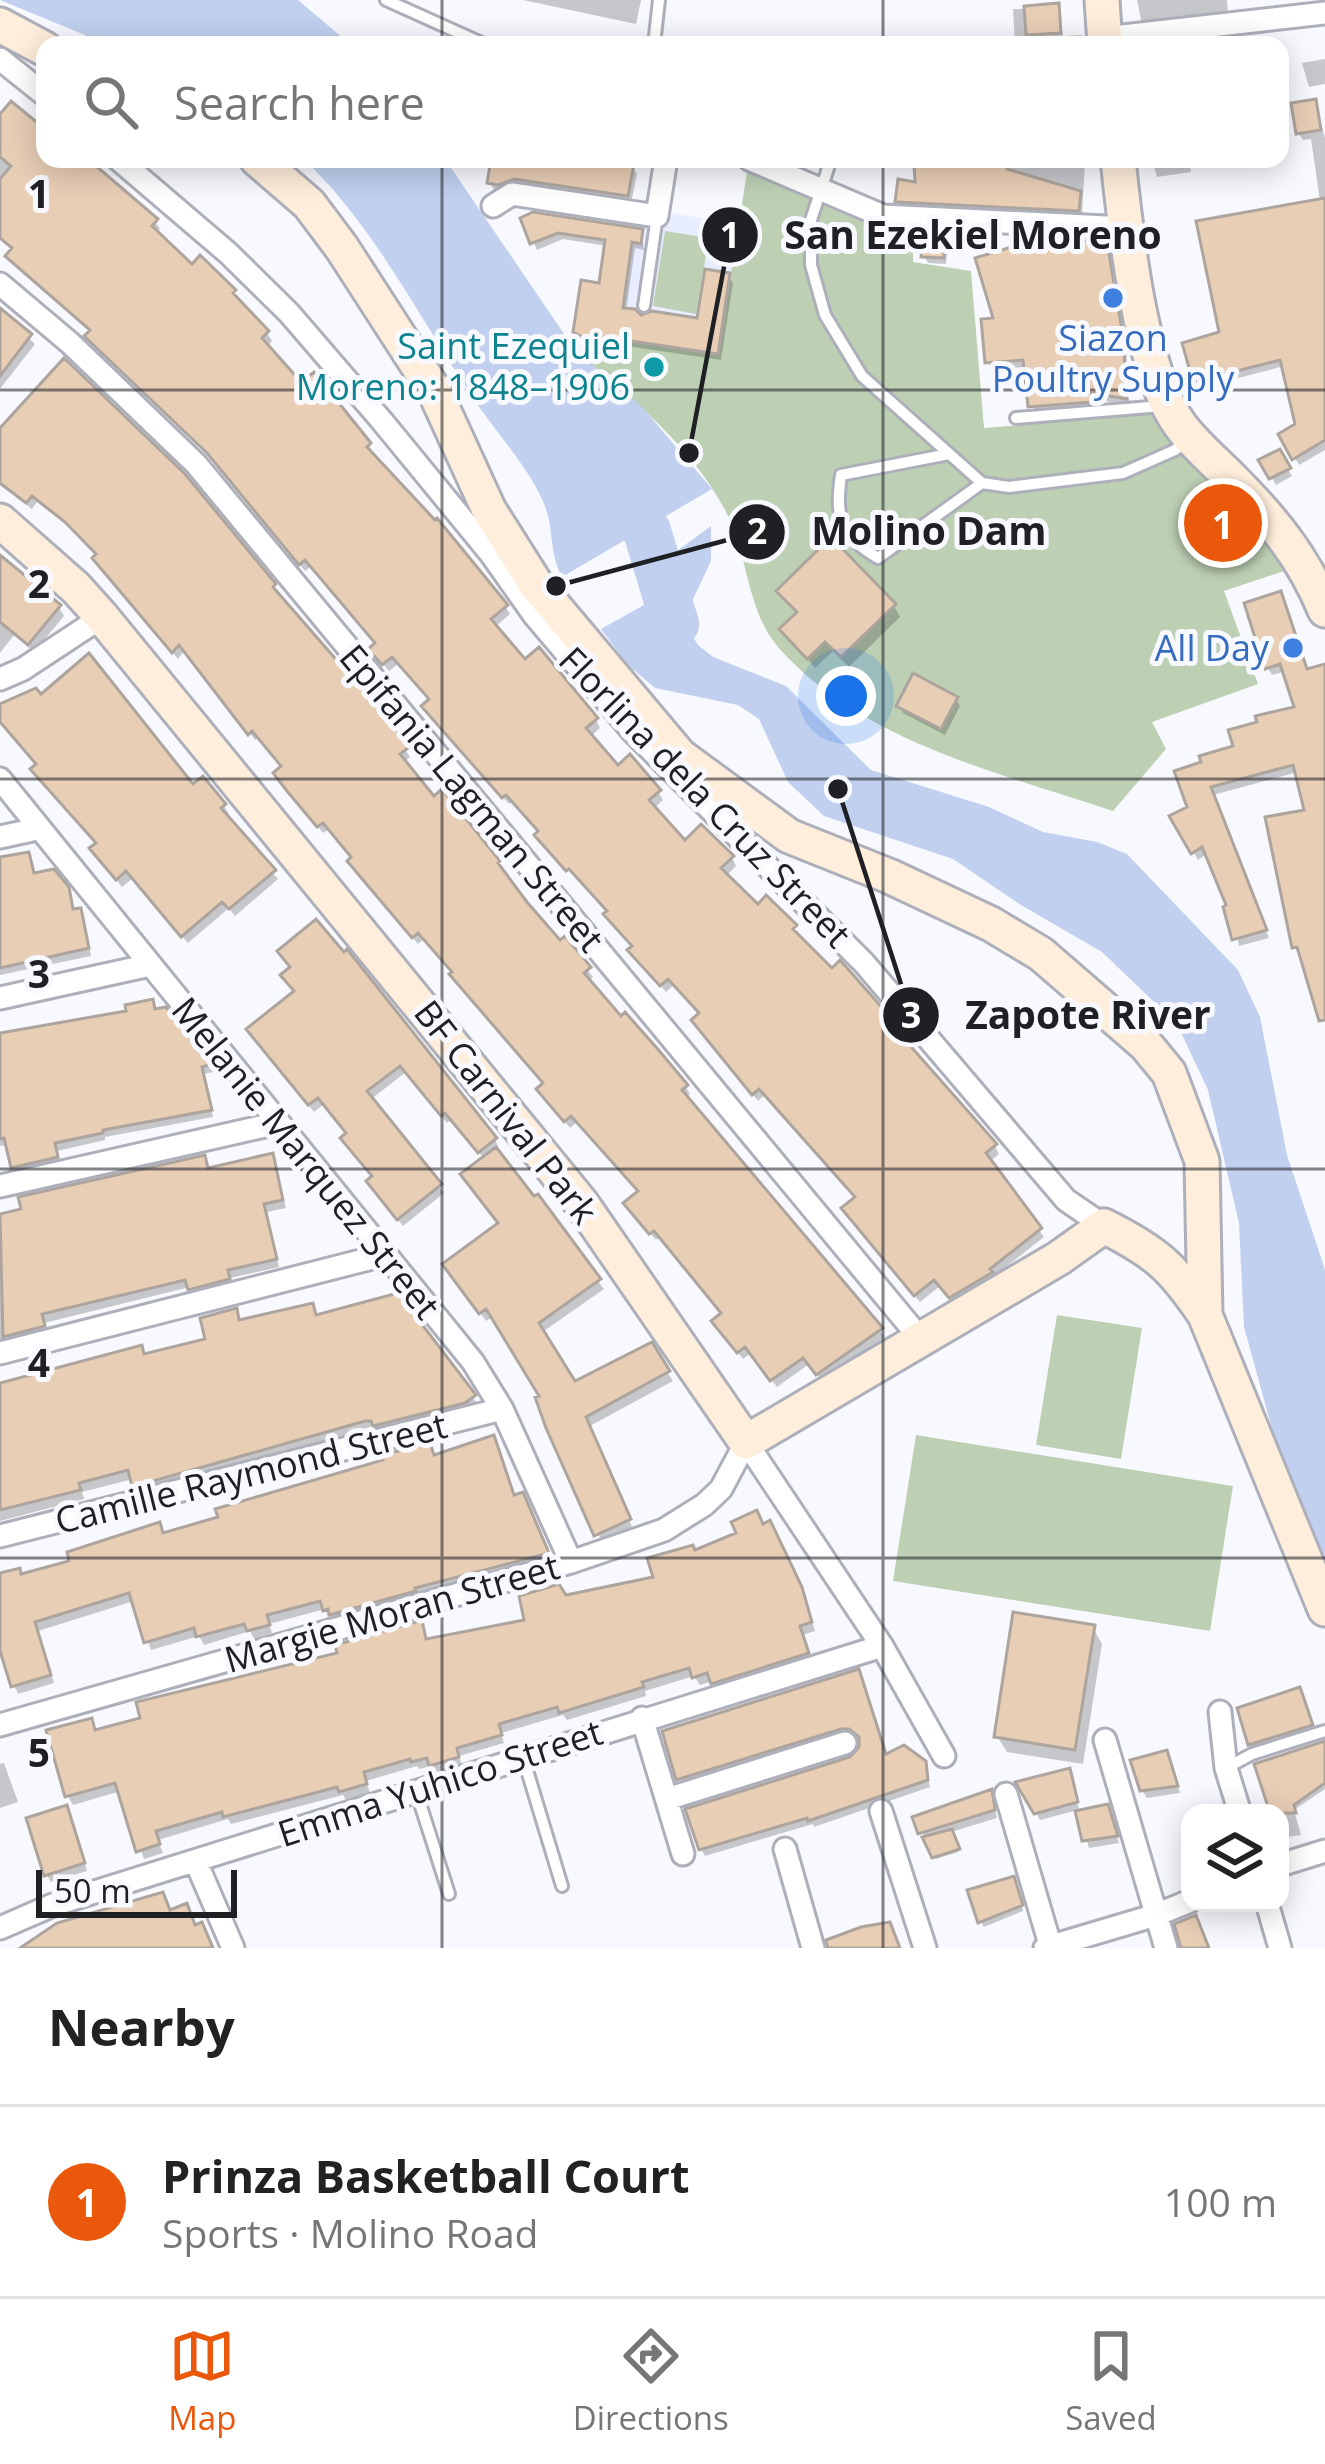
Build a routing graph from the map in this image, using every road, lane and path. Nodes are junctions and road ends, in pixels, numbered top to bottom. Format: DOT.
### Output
graph roads {
  1 [pos="386,0"];
  2 [pos="659,0"];
  3 [pos="1102,0"];
  4 [pos="1325,13"];
  5 [pos="0,25"];
  6 [pos="466,36"];
  7 [pos="655,36"];
  8 [pos="1105,36"];
  9 [pos="1151,36"];
  10 [pos="36,44"];
  11 [pos="0,59"];
  12 [pos="36,88"];
  13 [pos="129,168"];
  14 [pos="270,168"];
  15 [pos="665,168"];
  16 [pos="771,168"];
  17 [pos="828,168"];
  18 [pos="1119,168"];
  19 [pos="821,189"];
  20 [pos="493,206"];
  21 [pos="657,216"];
  22 [pos="1126,228"];
  23 [pos="0,284"];
  24 [pos="644,306"];
  25 [pos="1167,404"];
  26 [pos="1016,418"];
  27 [pos="1189,436"];
  28 [pos="949,454"];
  29 [pos="982,483"];
  30 [pos="0,521"];
  31 [pos="1325,610"];
  32 [pos="102,617"];
  33 [pos="0,679"];
  34 [pos="0,779"];
  35 [pos="37,829"];
  36 [pos="0,837"];
  37 [pos="150,965"];
  38 [pos="0,998"];
  39 [pos="278,1123"];
  40 [pos="0,1186"];
  41 [pos="1104,1226"];
  42 [pos="384,1255"];
  43 [pos="1205,1315"];
  44 [pos="919,1337"];
  45 [pos="0,1353"];
  46 [pos="502,1409"];
  47 [pos="746,1442"];
  48 [pos="0,1536"];
  49 [pos="571,1562"];
  50 [pos="1325,1609"];
  51 [pos="882,1646"];
  52 [pos="1220,1712"];
  53 [pos="642,1718"];
  54 [pos="0,1725"];
  55 [pos="1325,1731"];
  56 [pos="1105,1740"];
  57 [pos="845,1743"];
  58 [pos="523,1756"];
  59 [pos="944,1756"];
  60 [pos="1226,1768"];
  61 [pos="416,1792"];
  62 [pos="1006,1794"];
  63 [pos="667,1798"];
  64 [pos="1237,1804"];
  65 [pos="881,1811"];
  66 [pos="785,1849"];
  67 [pos="1325,1851"];
  68 [pos="683,1854"];
  69 [pos="196,1862"];
  70 [pos="1289,1862"];
  71 [pos="562,1886"];
  72 [pos="449,1894"];
  73 [pos="1181,1905"];
  74 [pos="1270,1912"];
  75 [pos="1156,1916"];
  76 [pos="0,1928"];
  77 [pos="1049,1947"];
  78 [pos="232,1948"];
  79 [pos="813,1948"];
  80 [pos="925,1948"];
  81 [pos="1166,1948"];
  82 [pos="1280,1948"];
  1 -- 6 [label="lane"];
  2 -- 7 [label="lane"];
  3 -- 8 [label="main road"];
  4 -- 9 [label="street"];
  5 -- 10 [label="main road"];
  11 -- 12 [label="street"];
  13 -- 41 [label="street, Florlina dela Cruz Street"];
  14 -- 43 [label="main road"];
  15 -- 21 [label="street"];
  16 -- 19 [label="street"];
  17 -- 19 [label="lane"];
  18 -- 22 [label="main road"];
  19 -- 22 [label="street"];
  19 -- 28 [label="lane"];
  20 -- 21 [label="street"];
  21 -- 24 [label="lane"];
  22 -- 25 [label="main road"];
  23 -- 44 [label="street, Epifania Lagman Street"];
  25 -- 26 [label="lane"];
  25 -- 27 [label="main road"];
  27 -- 29 [label="lane"];
  27 -- 31 [label="main road"];
  28 -- 29 [label="lane"];
  28 -- 29 [label="lane"];
  30 -- 32 [label="main road, BF Carnival Park"];
  32 -- 33 [label="street"];
  32 -- 47 [label="main road, BF Carnival Park"];
  34 -- 35 [label="street, Melanie Marquez Street"];
  35 -- 36 [label="street"];
  35 -- 37 [label="street, Melanie Marquez Street"];
  37 -- 38 [label="street"];
  37 -- 39 [label="street, Melanie Marquez Street"];
  39 -- 40 [label="street"];
  39 -- 42 [label="street, Melanie Marquez Street"];
  41 -- 43 [label="main road, Florlina dela Cruz Street"];
  41 -- 44 [label="main road"];
  42 -- 45 [label="street"];
  42 -- 46 [label="street, Melanie Marquez Street"];
  43 -- 50 [label="main road"];
  44 -- 47 [label="main road"];
  46 -- 48 [label="street, Camille Raymond Street"];
  46 -- 49 [label="street, Melanie Marquez Street"];
  47 -- 49 [label="street, Margie Moran Street"];
  47 -- 51 [label="street, BF Carnival Park"];
  49 -- 54 [label="street, Margie Moran Street"];
  51 -- 53 [label="street, Emma Yuhico Street"];
  51 -- 59 [label="street, BF Carnival Park"];
  52 -- 60 [label="street"];
  53 -- 58 [label="street, Emma Yuhico Street"];
  53 -- 63 [label="street"];
  55 -- 60 [label="lane"];
  56 -- 75 [label="street"];
  57 -- 63 [label="street"];
  58 -- 61 [label="street, Emma Yuhico Street"];
  58 -- 71 [label="lane"];
  60 -- 64 [label="street"];
  61 -- 69 [label="street, Emma Yuhico Street"];
  61 -- 72 [label="lane"];
  62 -- 77 [label="street"];
  63 -- 68 [label="street"];
  65 -- 80 [label="street"];
  66 -- 79 [label="street"];
  67 -- 70 [label="street"];
  69 -- 76 [label="street, Emma Yuhico Street"];
  69 -- 78 [label="street"];
  73 -- 75 [label="street"];
  74 -- 82 [label="street"];
  75 -- 77 [label="street"];
  75 -- 81 [label="street"];
}
